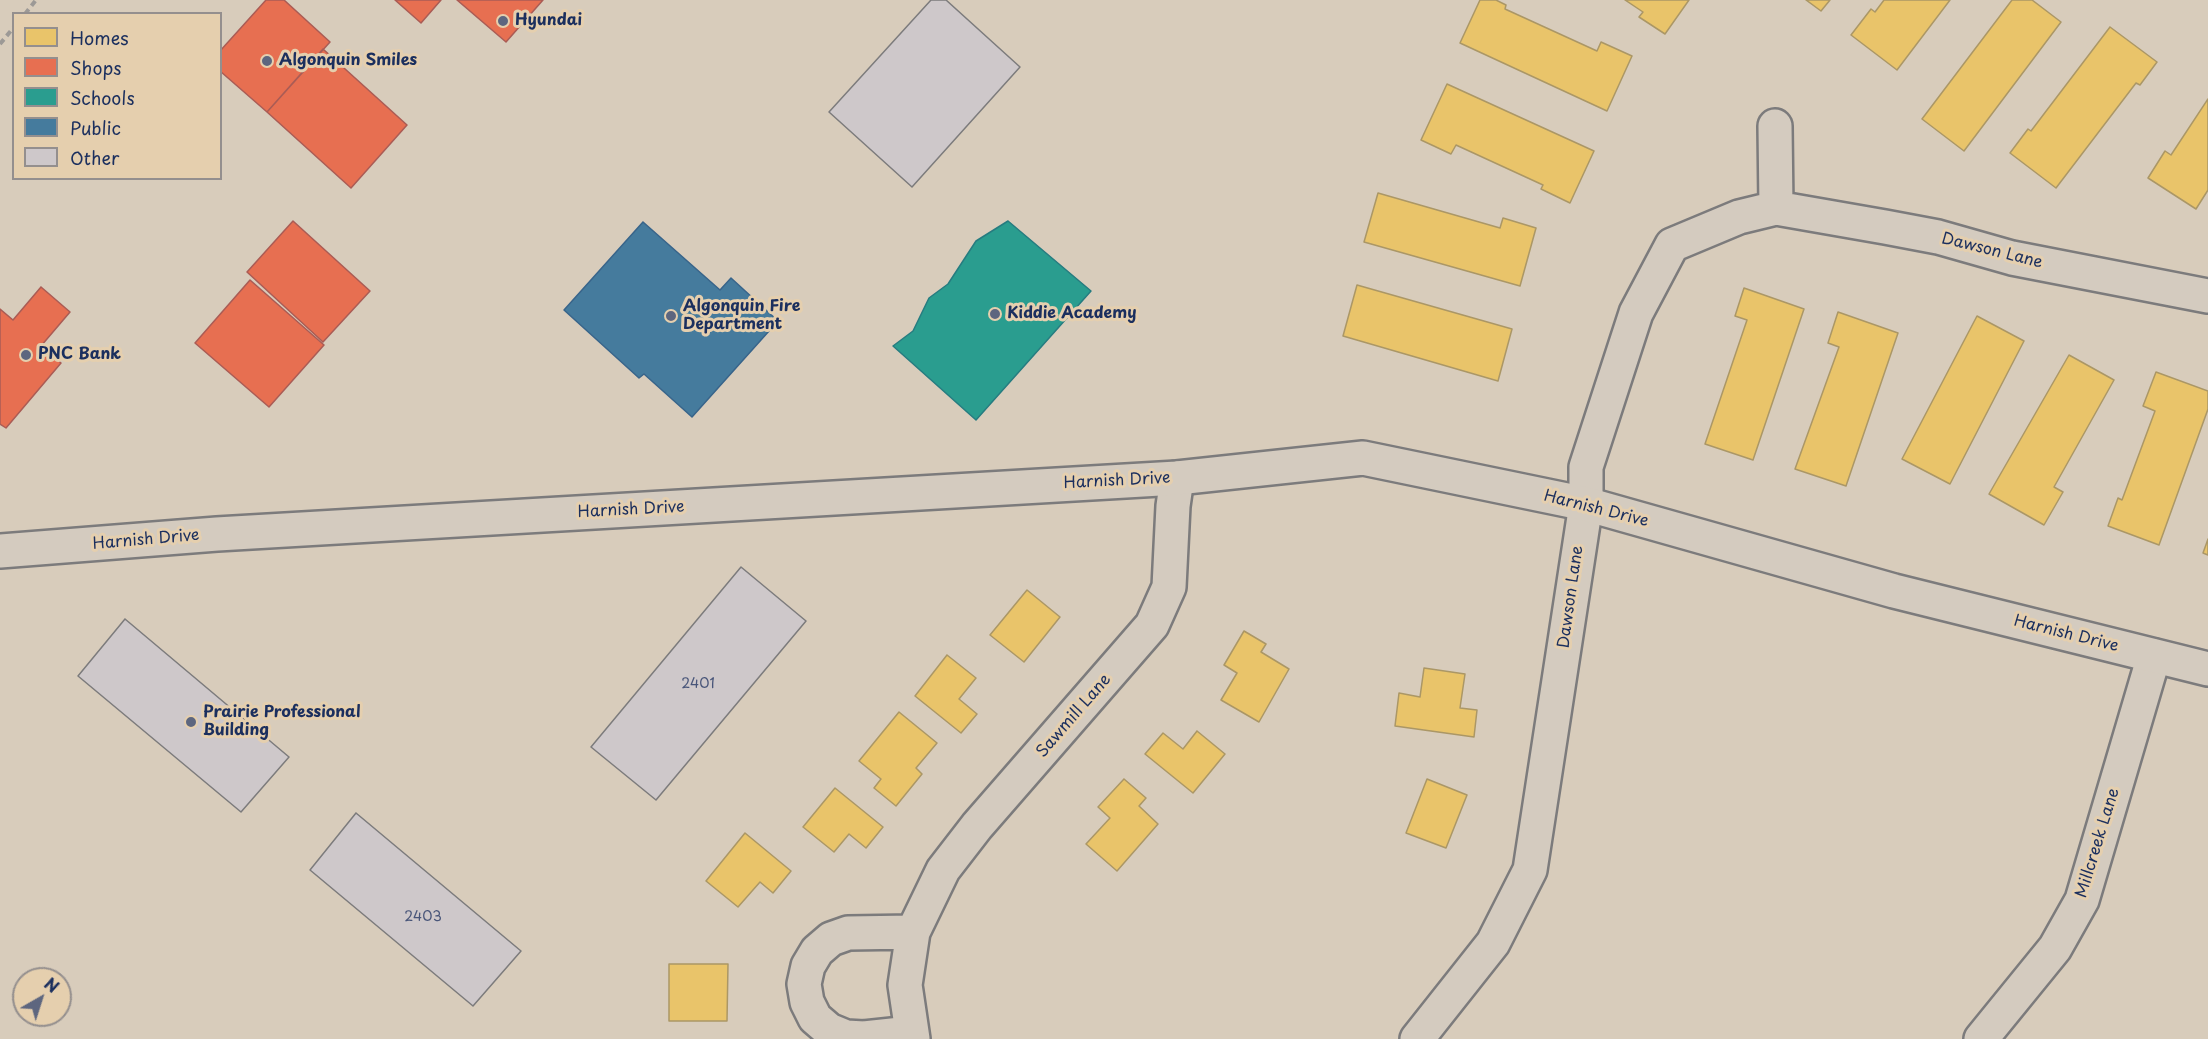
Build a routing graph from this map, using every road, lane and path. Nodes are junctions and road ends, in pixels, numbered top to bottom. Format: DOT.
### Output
graph roads {
  1 [pos="36,0"];
  2 [pos="27,12"];
  3 [pos="12,29"];
  4 [pos="0,44"];
  5 [pos="1774,126"];
  6 [pos="1776,208"];
  7 [pos="2208,296"];
  8 [pos="1177,478"];
  9 [pos="1586,504"];
  10 [pos="0,552"];
  11 [pos="2154,656"];
  12 [pos="2208,669"];
  13 [pos="913,932"];
  14 [pos="912,1036"];
  15 [pos="1416,1039"];
  16 [pos="1981,1039"];
  1 -- 2 [label="path"];
  3 -- 4 [label="path"];
  5 -- 6 [label="street"];
  6 -- 7 [label="street, Dawson Lane"];
  6 -- 9 [label="street, Dawson Lane"];
  8 -- 9 [label="street, Harnish Drive"];
  8 -- 10 [label="street, Harnish Drive"];
  8 -- 13 [label="street, Sawmill Lane"];
  9 -- 11 [label="street, Harnish Drive"];
  9 -- 15 [label="street, Dawson Lane"];
  11 -- 12 [label="street, Harnish Drive"];
  11 -- 16 [label="street, Millcreek Lane"];
  13 -- 14 [label="street, Sawmill Lane"];
  13 -- 14 [label="street, Sawmill Lane"];
}
